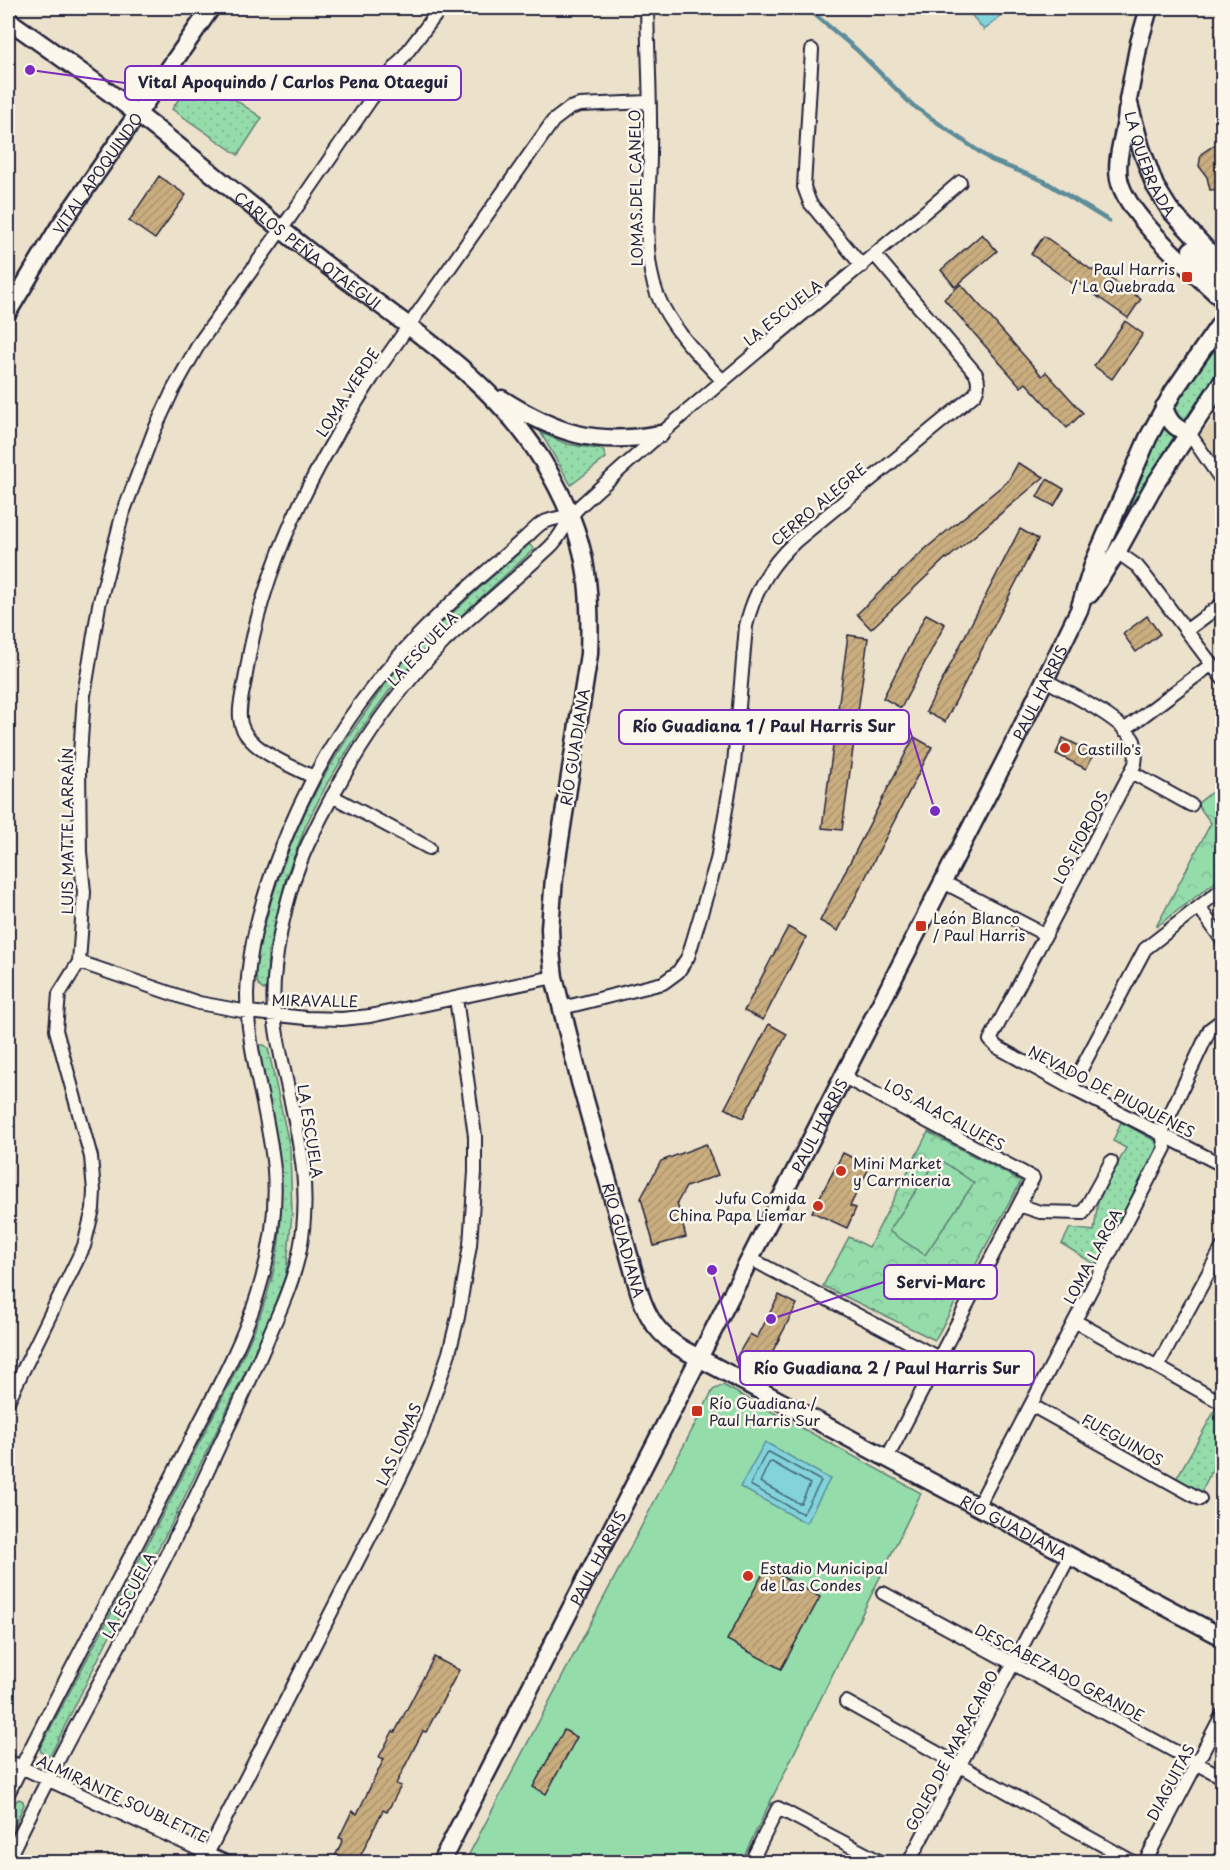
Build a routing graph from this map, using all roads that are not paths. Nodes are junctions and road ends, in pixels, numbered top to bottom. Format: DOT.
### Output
graph roads {
  1 [pos="211,8"];
  2 [pos="441,8"];
  3 [pos="647,8"];
  4 [pos="1149,8"];
  5 [pos="8,20"];
  6 [pos="812,51"];
  7 [pos="1128,100"];
  8 [pos="648,102"];
  9 [pos="138,115"];
  10 [pos="1127,124"];
  11 [pos="960,182"];
  12 [pos="281,229"];
  13 [pos="875,255"];
  14 [pos="862,266"];
  15 [pos="1222,266"];
  16 [pos="1222,288"];
  17 [pos="1222,299"];
  18 [pos="8,312"];
  19 [pos="1222,321"];
  20 [pos="409,328"];
  21 [pos="723,381"];
  22 [pos="477,382"];
  23 [pos="1222,382"];
  24 [pos="1164,407"];
  25 [pos="1153,428"];
  26 [pos="1189,433"];
  27 [pos="660,434"];
  28 [pos="1179,448"];
  29 [pos="1222,481"];
  30 [pos="571,515"];
  31 [pos="1117,552"];
  32 [pos="1222,604"];
  33 [pos="1079,610"];
  34 [pos="1186,630"];
  35 [pos="1212,664"];
  36 [pos="1222,678"];
  37 [pos="1046,680"];
  38 [pos="1124,730"];
  39 [pos="1131,772"];
  40 [pos="313,777"];
  41 [pos="332,796"];
  42 [pos="1191,805"];
  43 [pos="429,848"];
  44 [pos="943,882"];
  45 [pos="1222,889"];
  46 [pos="1198,907"];
  47 [pos="1046,935"];
  48 [pos="1222,939"];
  49 [pos="79,962"];
  50 [pos="554,977"];
  51 [pos="456,998"];
  52 [pos="562,1008"];
  53 [pos="248,1012"];
  54 [pos="274,1015"];
  55 [pos="1222,1020"];
  56 [pos="990,1040"];
  57 [pos="843,1077"];
  58 [pos="1071,1088"];
  59 [pos="1162,1134"];
  60 [pos="1111,1162"];
  61 [pos="1222,1166"];
  62 [pos="1019,1205"];
  63 [pos="1222,1248"];
  64 [pos="751,1258"];
  65 [pos="1075,1321"];
  66 [pos="700,1358"];
  67 [pos="939,1358"];
  68 [pos="1157,1367"];
  69 [pos="8,1401"];
  70 [pos="1222,1403"];
  71 [pos="1031,1405"];
  72 [pos="887,1458"];
  73 [pos="1200,1499"];
  74 [pos="978,1506"];
  75 [pos="1070,1555"];
  76 [pos="883,1593"];
  77 [pos="1222,1637"];
  78 [pos="1013,1664"];
  79 [pos="846,1702"];
  80 [pos="1222,1715"];
  81 [pos="8,1761"];
  82 [pos="1197,1763"];
  83 [pos="960,1766"];
  84 [pos="20,1767"];
  85 [pos="1222,1777"];
  86 [pos="46,1779"];
  87 [pos="8,1794"];
  88 [pos="206,1858"];
  89 [pos="8,1860"];
  90 [pos="226,1863"];
  91 [pos="441,1863"];
  92 [pos="751,1863"];
  93 [pos="881,1863"];
  94 [pos="909,1863"];
  95 [pos="1133,1863"];
  96 [pos="1145,1863"];
  1 -- 9 [label="street, VITAL APOQUINDO"];
  2 -- 12 [label="street, LUIS MATTE LARRAÍN"];
  3 -- 8 [label="street, LOMAS DEL CANELO"];
  4 -- 7 [label="street, LA QUEBRADA"];
  5 -- 9 [label="street, CARLOS PEÑA OTAEGUI"];
  6 -- 14 [label="street"];
  7 -- 10 [label="street"];
  7 -- 15 [label="street, LA QUEBRADA"];
  8 -- 20 [label="street, LOMA VERDE"];
  8 -- 21 [label="street, LOMAS DEL CANELO"];
  9 -- 12 [label="street, CARLOS PEÑA OTAEGUI"];
  9 -- 18 [label="street, VITAL APOQUINDO"];
  10 -- 16 [label="street"];
  10 -- 17 [label="street"];
  11 -- 13 [label="street, LA ESCUELA"];
  12 -- 20 [label="street, CARLOS PEÑA OTAEGUI"];
  12 -- 49 [label="street, LUIS MATTE LARRAÍN"];
  13 -- 14 [label="street, LA ESCUELA"];
  13 -- 52 [label="street, CERRO ALEGRE"];
  14 -- 21 [label="street, LA ESCUELA"];
  19 -- 24 [label="street, PAUL HARRIS"];
  20 -- 22 [label="street, CARLOS PEÑA OTAEGUI"];
  20 -- 40 [label="street, LOMA VERDE"];
  21 -- 27 [label="street, LA ESCUELA"];
  22 -- 27 [label="street"];
  22 -- 30 [label="street, CARLOS PEÑA OTAEGUI"];
  23 -- 26 [label="street, PAUL HARRIS"];
  24 -- 25 [label="street, PAUL HARRIS"];
  24 -- 26 [label="street"];
  25 -- 28 [label="street"];
  25 -- 33 [label="street, PAUL HARRIS"];
  26 -- 28 [label="street, PAUL HARRIS"];
  26 -- 29 [label="street"];
  27 -- 30 [label="street, LA ESCUELA"];
  28 -- 31 [label="street, PAUL HARRIS"];
  30 -- 40 [label="street, LA ESCUELA"];
  30 -- 41 [label="street, LA ESCUELA"];
  30 -- 50 [label="street, RÍO GUADIANA"];
  31 -- 33 [label="street, PAUL HARRIS"];
  31 -- 34 [label="street"];
  32 -- 34 [label="street"];
  33 -- 37 [label="street, PAUL HARRIS"];
  34 -- 35 [label="street"];
  35 -- 36 [label="street"];
  35 -- 38 [label="street"];
  37 -- 38 [label="street, LOS FIORDOS"];
  37 -- 44 [label="street, PAUL HARRIS"];
  38 -- 39 [label="street, LOS FIORDOS"];
  39 -- 42 [label="street"];
  39 -- 47 [label="street, LOS FIORDOS"];
  40 -- 53 [label="street, LA ESCUELA"];
  41 -- 43 [label="street"];
  41 -- 54 [label="street, LA ESCUELA"];
  44 -- 47 [label="street"];
  44 -- 57 [label="street, PAUL HARRIS"];
  45 -- 46 [label="street"];
  46 -- 48 [label="street"];
  46 -- 58 [label="street"];
  47 -- 56 [label="street, LOS FIORDOS"];
  49 -- 53 [label="street, MIRAVALLE"];
  49 -- 69 [label="street, LUIS MATTE LARRAÍN"];
  50 -- 51 [label="street, MIRAVALLE"];
  50 -- 52 [label="street, RÍO GUADIANA"];
  51 -- 54 [label="street, MIRAVALLE"];
  51 -- 88 [label="street, LAS LOMAS"];
  52 -- 66 [label="street, RÍO GUADIANA"];
  53 -- 54 [label="street, MIRAVALLE"];
  53 -- 84 [label="street, LA ESCUELA"];
  54 -- 86 [label="street, LA ESCUELA"];
  55 -- 59 [label="street, LOMA LARGA"];
  56 -- 58 [label="street, NEVADO DE PIUQUENES"];
  57 -- 62 [label="street, LOS ALACALUFES"];
  57 -- 64 [label="street, PAUL HARRIS"];
  58 -- 59 [label="street, NEVADO DE PIUQUENES"];
  59 -- 61 [label="street, NEVADO DE PIUQUENES"];
  59 -- 65 [label="street, LOMA LARGA"];
  60 -- 62 [label="street"];
  62 -- 67 [label="street"];
  63 -- 68 [label="street"];
  64 -- 66 [label="street, PAUL HARRIS"];
  64 -- 67 [label="street"];
  65 -- 68 [label="street"];
  65 -- 71 [label="street, LOMA LARGA"];
  66 -- 72 [label="street, RÍO GUADIANA"];
  66 -- 91 [label="street, PAUL HARRIS"];
  67 -- 72 [label="street"];
  68 -- 70 [label="street"];
  71 -- 73 [label="street, FUEGUINOS"];
  71 -- 74 [label="street, LOMA LARGA"];
  72 -- 74 [label="street, RÍO GUADIANA"];
  74 -- 75 [label="street, RÍO GUADIANA"];
  75 -- 77 [label="street, RÍO GUADIANA"];
  75 -- 78 [label="street, GOLFO DE MARACAIBO"];
  76 -- 78 [label="street, DESCABEZADO GRANDE"];
  78 -- 82 [label="street, DESCABEZADO GRANDE"];
  78 -- 83 [label="street, GOLFO DE MARACAIBO"];
  79 -- 83 [label="street"];
  80 -- 82 [label="street, DIAGUITAS"];
  81 -- 84 [label="street, ALMIRANTE SOUBLETTE"];
  82 -- 85 [label="street, DESCABEZADO GRANDE"];
  82 -- 96 [label="street, DIAGUITAS"];
  83 -- 94 [label="street, GOLFO DE MARACAIBO"];
  83 -- 95 [label="street"];
  84 -- 86 [label="street, ALMIRANTE SOUBLETTE"];
  84 -- 87 [label="street, LA ESCUELA"];
  86 -- 88 [label="street, ALMIRANTE SOUBLETTE"];
  86 -- 89 [label="street, LA ESCUELA"];
  88 -- 90 [label="street, ALMIRANTE SOUBLETTE"];
  92 -- 93 [label="street"];
}
